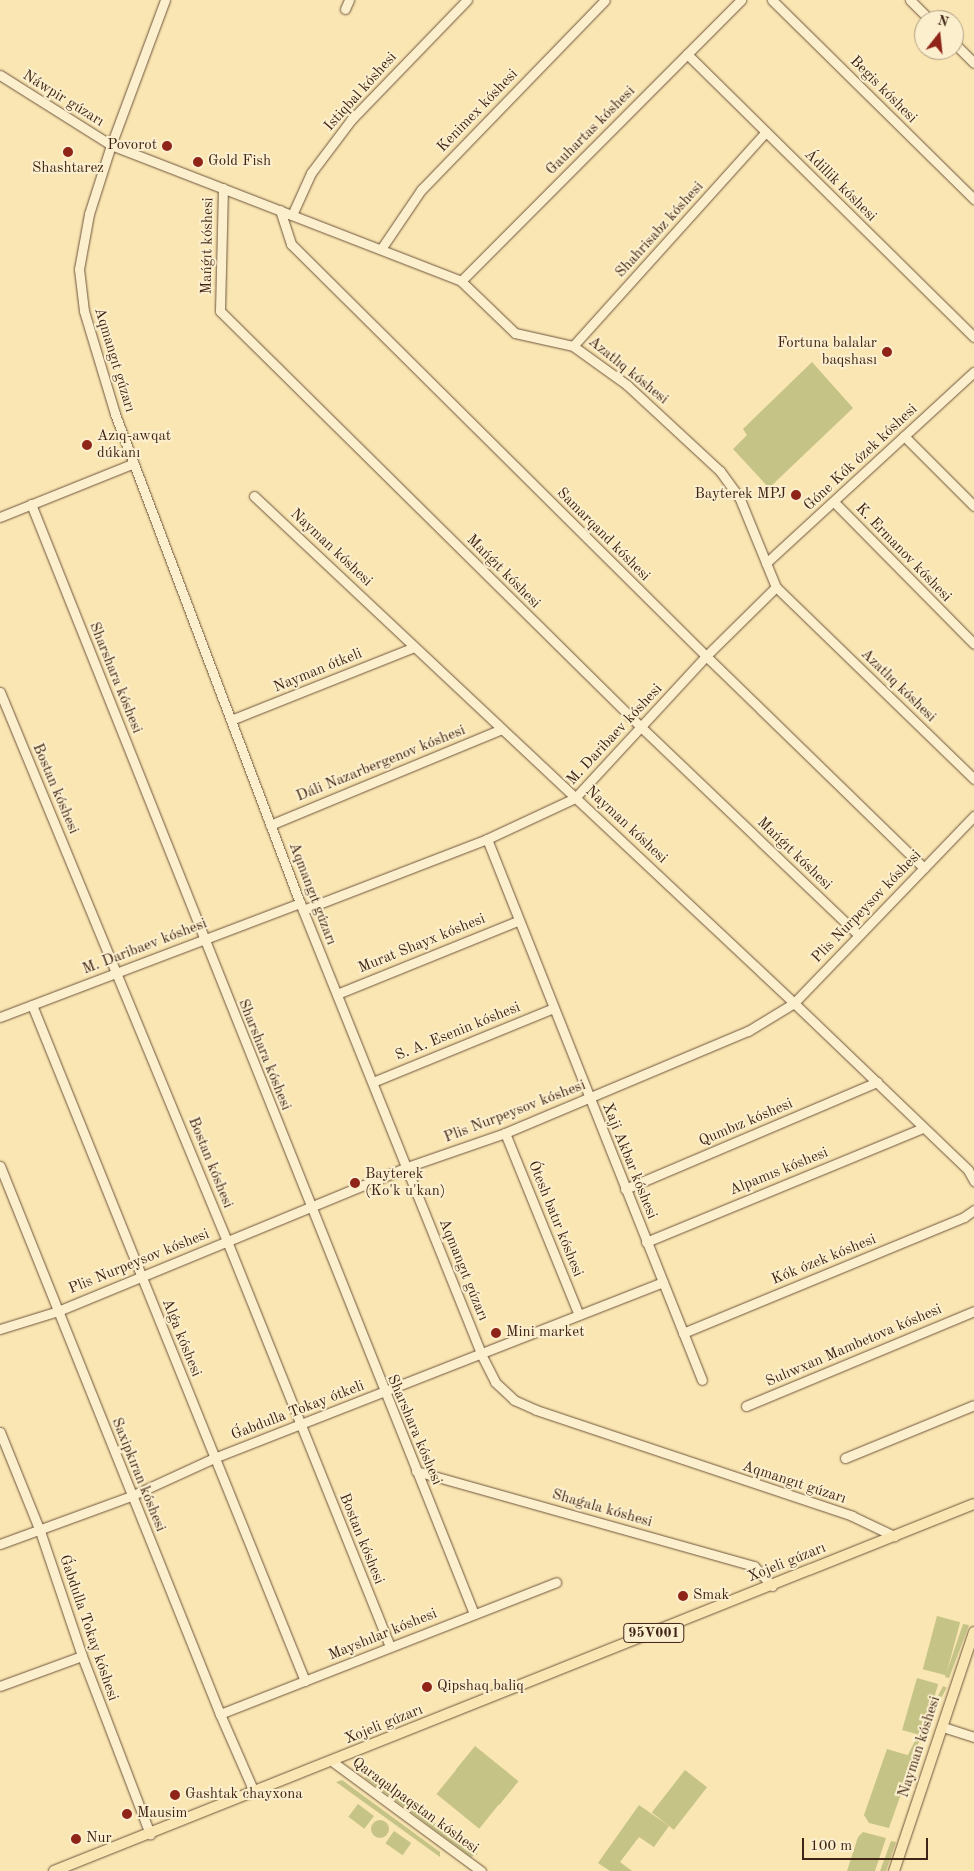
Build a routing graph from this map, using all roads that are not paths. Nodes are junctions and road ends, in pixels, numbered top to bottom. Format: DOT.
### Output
graph roads {
  1 [pos="165,0"];
  2 [pos="467,0"];
  3 [pos="605,0"];
  4 [pos="741,0"];
  5 [pos="772,0"];
  6 [pos="910,0"];
  7 [pos="920,10"];
  8 [pos="964,53"];
  9 [pos="687,54"];
  10 [pos="974,63"];
  11 [pos="0,75"];
  12 [pos="766,132"];
  13 [pos="111,145"];
  14 [pos="223,188"];
  15 [pos="974,199"];
  16 [pos="280,210"];
  17 [pos="292,214"];
  18 [pos="381,249"];
  19 [pos="461,281"];
  20 [pos="974,337"];
  21 [pos="574,346"];
  22 [pos="974,372"];
  23 [pos="904,436"];
  24 [pos="134,463"];
  25 [pos="254,496"];
  26 [pos="834,502"];
  27 [pos="31,504"];
  28 [pos="974,506"];
  29 [pos="0,516"];
  30 [pos="766,564"];
  31 [pos="776,587"];
  32 [pos="974,644"];
  33 [pos="414,647"];
  34 [pos="706,656"];
  35 [pos="0,692"];
  36 [pos="231,720"];
  37 [pos="641,727"];
  38 [pos="502,729"];
  39 [pos="974,779"];
  40 [pos="575,798"];
  41 [pos="974,816"];
  42 [pos="270,824"];
  43 [pos="487,839"];
  44 [pos="924,868"];
  45 [pos="301,906"];
  46 [pos="518,920"];
  47 [pos="859,935"];
  48 [pos="204,940"];
  49 [pos="117,972"];
  50 [pos="336,994"];
  51 [pos="794,1003"];
  52 [pos="32,1005"];
  53 [pos="553,1008"];
  54 [pos="0,1017"];
  55 [pos="373,1082"];
  56 [pos="877,1082"];
  57 [pos="589,1099"];
  58 [pos="922,1128"];
  59 [pos="505,1133"];
  60 [pos="0,1166"];
  61 [pos="407,1167"];
  62 [pos="974,1181"];
  63 [pos="625,1189"];
  64 [pos="310,1208"];
  65 [pos="974,1210"];
  66 [pos="227,1241"];
  67 [pos="646,1242"];
  68 [pos="141,1276"];
  69 [pos="662,1282"];
  70 [pos="58,1311"];
  71 [pos="974,1311"];
  72 [pos="578,1315"];
  73 [pos="0,1329"];
  74 [pos="683,1333"];
  75 [pos="481,1354"];
  76 [pos="702,1380"];
  77 [pos="383,1392"];
  78 [pos="974,1404"];
  79 [pos="746,1406"];
  80 [pos="300,1425"];
  81 [pos="0,1432"];
  82 [pos="214,1458"];
  83 [pos="845,1458"];
  84 [pos="416,1471"];
  85 [pos="131,1496"];
  86 [pos="974,1504"];
  87 [pos="40,1531"];
  88 [pos="894,1536"];
  89 [pos="0,1544"];
  90 [pos="556,1582"];
  91 [pos="772,1586"];
  92 [pos="474,1614"];
  93 [pos="974,1632"];
  94 [pos="972,1646"];
  95 [pos="390,1647"];
  96 [pos="82,1656"];
  97 [pos="305,1681"];
  98 [pos="0,1686"];
  99 [pos="220,1714"];
  100 [pos="943,1727"];
  101 [pos="974,1737"];
  102 [pos="333,1762"];
  103 [pos="254,1792"];
  104 [pos="150,1834"];
  105 [pos="54,1871"];
  106 [pos="481,1871"];
  107 [pos="894,1871"];
  1 -- 13 [label="street, Aqmangıt gúzarı"];
  2 -- 17 [label="street, Istiqbal kóshesi"];
  3 -- 18 [label="street, Kenimex kóshesi"];
  4 -- 9 [label="street, Gauhartas kóshesi"];
  5 -- 15 [label="street, Begis kóshesi"];
  6 -- 7 [label="street"];
  8 -- 10 [label="street"];
  9 -- 12 [label="street, Ádillik kóshesi"];
  9 -- 19 [label="street, Gauhartas kóshesi"];
  11 -- 13 [label="street, Náwpir gúzarı"];
  12 -- 20 [label="street, Ádillik kóshesi"];
  12 -- 21 [label="street, Shahrisabz kóshesi"];
  13 -- 14 [label="street, Azatlıq kóshesi"];
  13 -- 24 [label="street, Aqmangıt gúzarı"];
  14 -- 16 [label="street, Azatlıq kóshesi"];
  14 -- 37 [label="street, Mańǵıt kóshesi"];
  16 -- 17 [label="street, Azatlıq kóshesi"];
  16 -- 34 [label="street, Samarqand kóshesi"];
  17 -- 18 [label="street, Azatlıq kóshesi"];
  18 -- 19 [label="street, Azatlıq kóshesi"];
  19 -- 21 [label="street, Azatlıq kóshesi"];
  21 -- 30 [label="street, Azatlıq kóshesi"];
  22 -- 23 [label="street, Góne Kók ózek kóshesi"];
  23 -- 26 [label="street, Góne Kók ózek kóshesi"];
  23 -- 28 [label="street"];
  24 -- 27 [label="street"];
  24 -- 36 [label="street, Aqmangıt gúzarı"];
  25 -- 33 [label="street, Nayman kóshesi"];
  26 -- 30 [label="street, Góne Kók ózek kóshesi"];
  26 -- 32 [label="street, K. Ermanov kóshesi"];
  27 -- 29 [label="street"];
  27 -- 48 [label="street, Sharshara kóshesi"];
  30 -- 31 [label="street, Azatlıq kóshesi"];
  31 -- 34 [label="street, M. Daribaev kóshesi"];
  31 -- 39 [label="street, Azatlıq kóshesi"];
  33 -- 36 [label="street, Nayman ótkeli"];
  33 -- 38 [label="street, Nayman kóshesi"];
  34 -- 37 [label="street, M. Daribaev kóshesi"];
  34 -- 44 [label="street, Samarqand kóshesi"];
  35 -- 49 [label="street, Bostan kóshesi"];
  36 -- 42 [label="street, Aqmangıt gúzarı"];
  37 -- 40 [label="street, M. Daribaev kóshesi"];
  37 -- 47 [label="street, Mańǵıt kóshesi"];
  38 -- 40 [label="street, Nayman kóshesi"];
  38 -- 42 [label="street, Dáli Nazarbergenov kóshesi"];
  40 -- 43 [label="street, M. Daribaev kóshesi"];
  40 -- 51 [label="street, Nayman kóshesi"];
  41 -- 44 [label="street, Plis Nurpeysov kóshesi"];
  42 -- 45 [label="street, Aqmangıt gúzarı"];
  43 -- 45 [label="street, M. Daribaev kóshesi"];
  43 -- 46 [label="street, Xaji Akbar kóshesi"];
  44 -- 47 [label="street, Plis Nurpeysov kóshesi"];
  45 -- 48 [label="street, M. Daribaev kóshesi"];
  45 -- 50 [label="street, Aqmangıt gúzarı"];
  46 -- 50 [label="street, Murat Shayx kóshesi"];
  46 -- 53 [label="street, Xaji Akbar kóshesi"];
  47 -- 51 [label="street, Plis Nurpeysov kóshesi"];
  48 -- 49 [label="street, M. Daribaev kóshesi"];
  48 -- 64 [label="street, Sharshara kóshesi"];
  49 -- 52 [label="street, M. Daribaev kóshesi"];
  49 -- 66 [label="street, Bostan kóshesi"];
  50 -- 55 [label="street, Aqmangıt gúzarı"];
  51 -- 56 [label="street, Nayman kóshesi"];
  51 -- 57 [label="street, Plis Nurpeysov kóshesi"];
  52 -- 54 [label="street, M. Daribaev kóshesi"];
  52 -- 68 [label="street, Alǵa kóshesi"];
  53 -- 55 [label="street, S. A. Esenin kóshesi"];
  53 -- 57 [label="street, Xaji Akbar kóshesi"];
  55 -- 61 [label="street, Aqmangıt gúzarı"];
  56 -- 58 [label="street, Nayman kóshesi"];
  56 -- 63 [label="street, Qumbız kóshesi"];
  57 -- 59 [label="street, Plis Nurpeysov kóshesi"];
  57 -- 63 [label="street, Xaji Akbar kóshesi"];
  58 -- 62 [label="street, Nayman kóshesi"];
  58 -- 67 [label="street, Alpamıs kóshesi"];
  59 -- 61 [label="street, Plis Nurpeysov kóshesi"];
  59 -- 72 [label="street, Ótesh batır kóshesi"];
  60 -- 70 [label="street, Saxipkıran kóshesi"];
  61 -- 64 [label="street, Plis Nurpeysov kóshesi"];
  61 -- 75 [label="street, Aqmangıt gúzarı"];
  63 -- 67 [label="street, Xaji Akbar kóshesi"];
  64 -- 66 [label="street, Plis Nurpeysov kóshesi"];
  64 -- 77 [label="street, Sharshara kóshesi"];
  65 -- 74 [label="street, Kók ózek kóshesi"];
  66 -- 68 [label="street, Plis Nurpeysov kóshesi"];
  66 -- 80 [label="street, Bostan kóshesi"];
  67 -- 69 [label="street, Xaji Akbar kóshesi"];
  68 -- 70 [label="street, Plis Nurpeysov kóshesi"];
  68 -- 82 [label="street, Alǵa kóshesi"];
  69 -- 72 [label="street, Ǵabdulla Tokay ótkeli"];
  69 -- 74 [label="street, Xaji Akbar kóshesi"];
  70 -- 73 [label="street, Plis Nurpeysov kóshesi"];
  70 -- 85 [label="street, Saxipkıran kóshesi"];
  71 -- 79 [label="street, Sulıwxan Mambetova kóshesi"];
  72 -- 75 [label="street, Ǵabdulla Tokay ótkeli"];
  74 -- 76 [label="street, Xaji Akbar kóshesi"];
  75 -- 77 [label="street, Ǵabdulla Tokay ótkeli"];
  75 -- 88 [label="street, Aqmangıt gúzarı"];
  77 -- 80 [label="street, Ǵabdulla Tokay ótkeli"];
  77 -- 84 [label="street, Sharshara kóshesi"];
  78 -- 83 [label="street"];
  80 -- 82 [label="street, Ǵabdulla Tokay ótkeli"];
  80 -- 95 [label="street, Bostan kóshesi"];
  81 -- 87 [label="street, Ǵabdulla Tokay kóshesi"];
  82 -- 85 [label="street, Ǵabdulla Tokay ótkeli"];
  82 -- 97 [label="street, Alǵa kóshesi"];
  84 -- 91 [label="street, Shaǵala kóshesi"];
  84 -- 92 [label="street, Sharshara kóshesi"];
  85 -- 87 [label="street, Ǵabdulla Tokay ótkeli"];
  85 -- 99 [label="street, Saxipkıran kóshesi"];
  86 -- 88 [label="main road, Xojeli gúzarı / 95V001"];
  87 -- 89 [label="street, Ǵabdulla Tokay ótkeli"];
  87 -- 96 [label="street, Ǵabdulla Tokay kóshesi"];
  88 -- 91 [label="main road, Xojeli gúzarı / 95V001"];
  90 -- 92 [label="street, Mayshılar kóshesi"];
  91 -- 102 [label="main road, Xojeli gúzarı / 95V001"];
  92 -- 95 [label="street, Mayshılar kóshesi"];
  93 -- 94 [label="main road, Nayman kóshesi"];
  94 -- 100 [label="main road, Nayman kóshesi"];
  95 -- 97 [label="street, Mayshılar kóshesi"];
  96 -- 98 [label="street"];
  96 -- 104 [label="street, Ǵabdulla Tokay kóshesi"];
  97 -- 99 [label="street, Mayshılar kóshesi"];
  99 -- 103 [label="street, Saxipkıran kóshesi"];
  100 -- 101 [label="street"];
  100 -- 107 [label="main road, Nayman kóshesi"];
  102 -- 103 [label="main road, Xojeli gúzarı / 95V001"];
  102 -- 106 [label="street, Qaraqalpaqstan kóshesi"];
  103 -- 104 [label="main road, Xojeli gúzarı / 95V001"];
  104 -- 105 [label="main road, Xojeli gúzarı / 95V001"];
}
